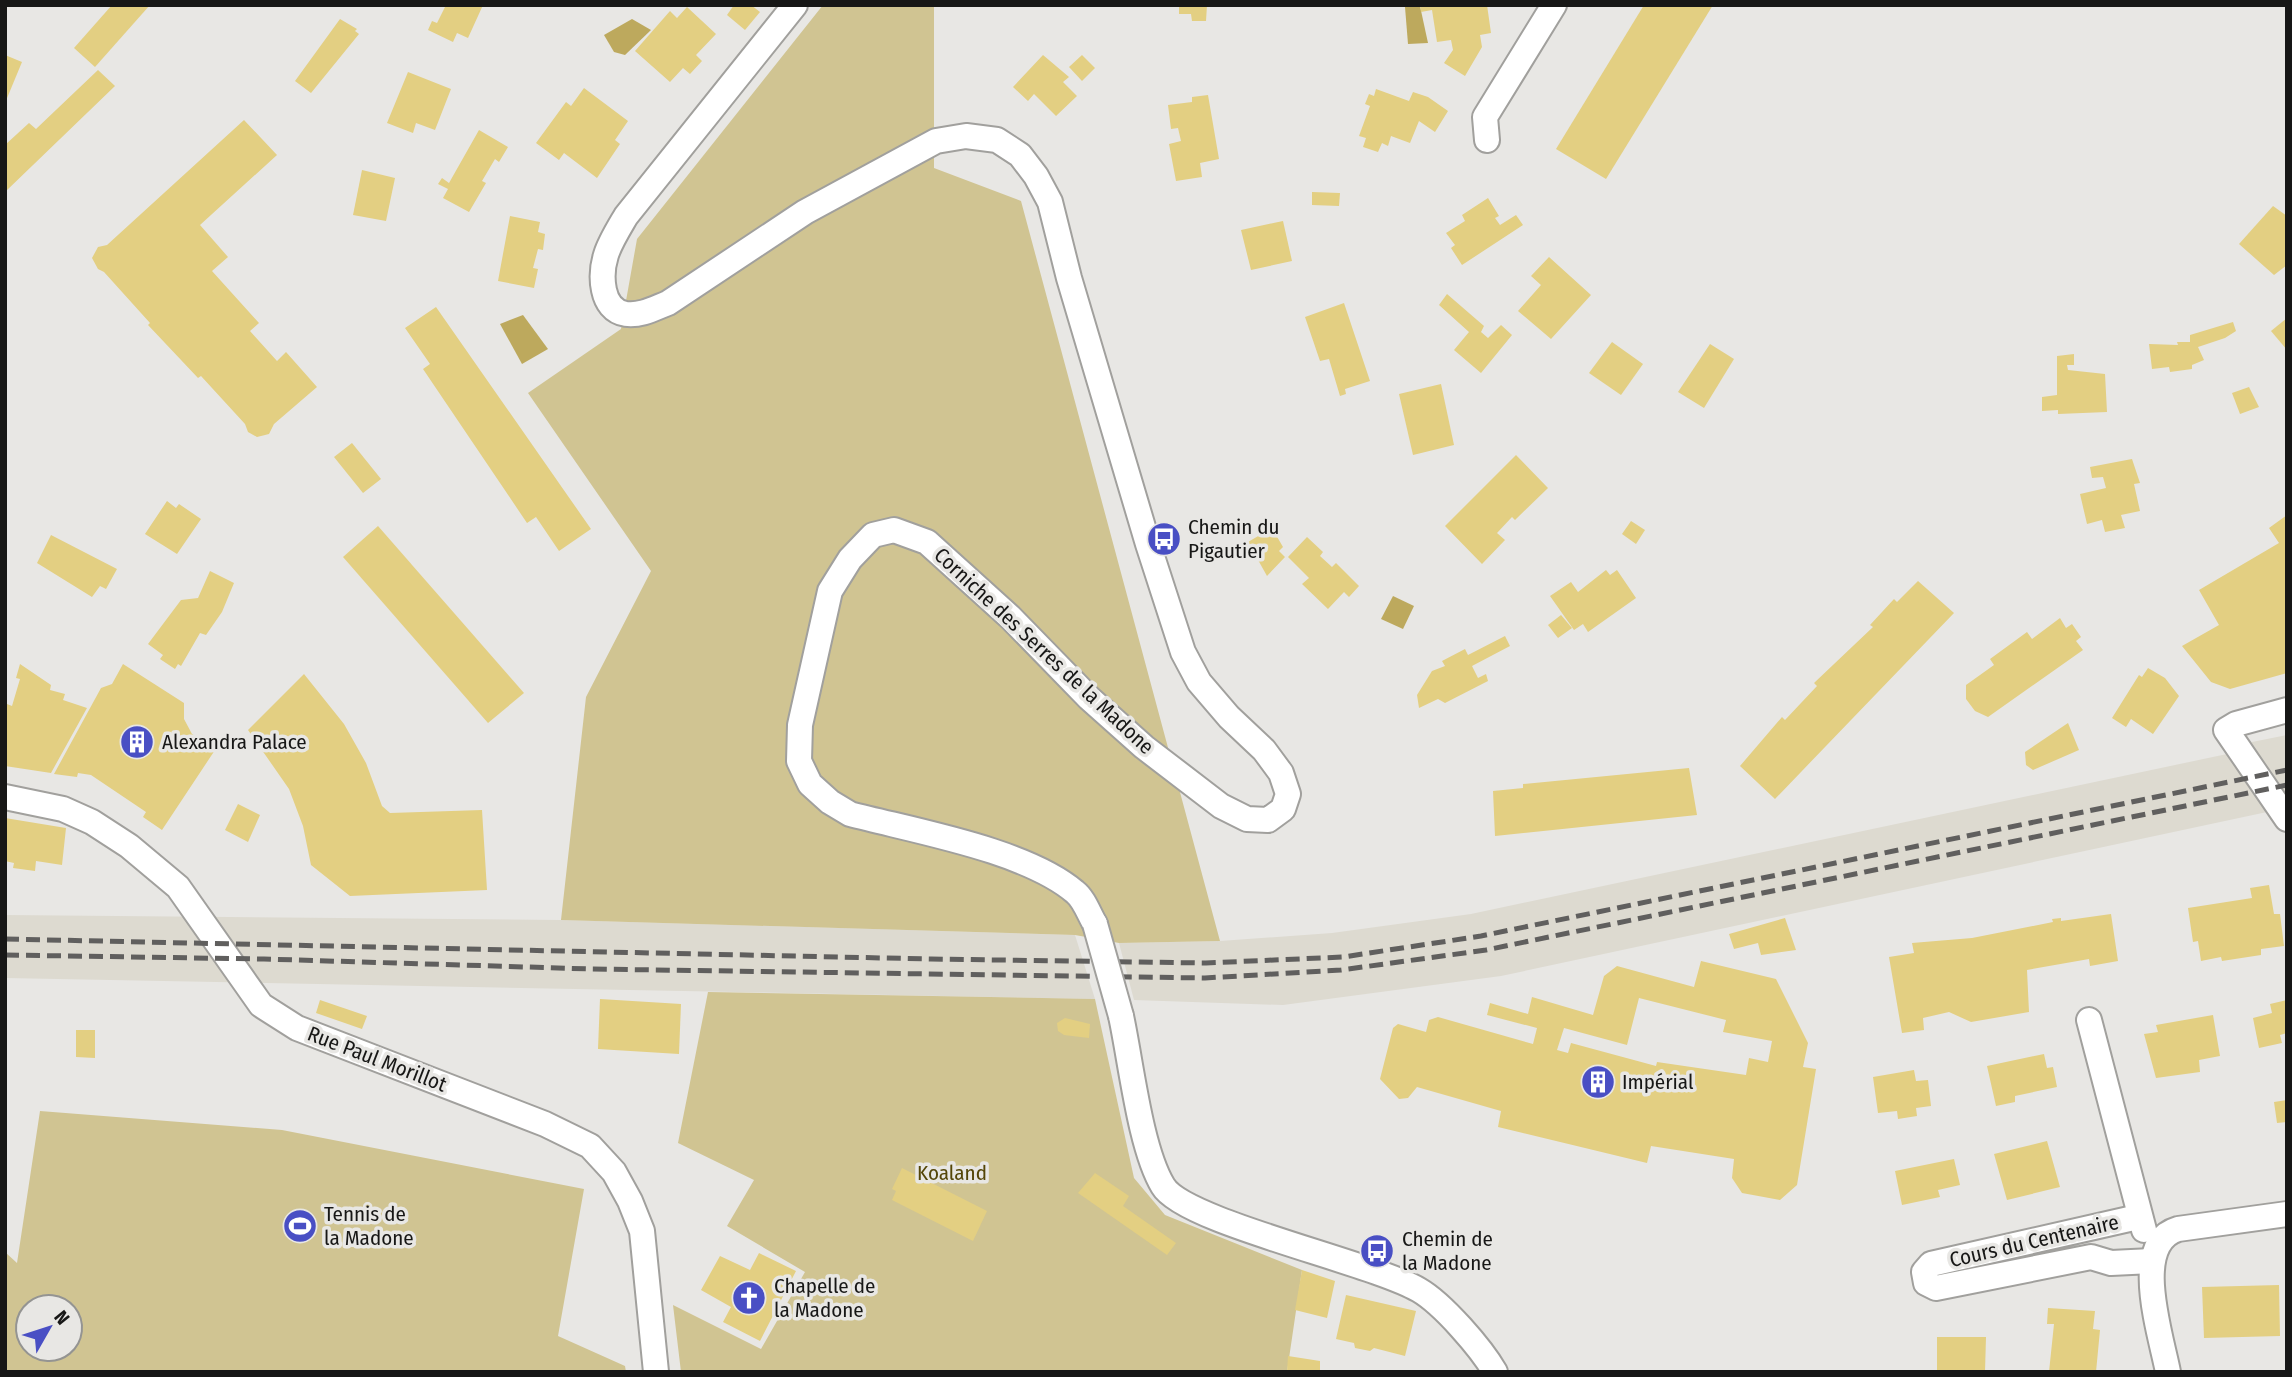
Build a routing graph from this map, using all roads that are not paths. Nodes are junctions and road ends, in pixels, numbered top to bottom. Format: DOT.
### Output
graph roads {
  1 [pos="795,5"];
  2 [pos="1554,5"];
  3 [pos="1487,140"];
  4 [pos="2287,710"];
  5 [pos="5,797"];
  6 [pos="2287,819"];
  7 [pos="2089,1020"];
  8 [pos="2287,1214"];
  9 [pos="2138,1217"];
  10 [pos="2155,1252"];
  11 [pos="656,1372"];
  12 [pos="1495,1372"];
  13 [pos="2168,1372"];
  1 -- 12 [label="street, Corniche des Serres de la Madone, bridge"];
  2 -- 3 [label="street"];
  4 -- 6 [label="street"];
  5 -- 11 [label="street, Rue Paul Morillot"];
  7 -- 9 [label="street"];
  8 -- 10 [label="street, Cours du Centenaire"];
  9 -- 10 [label="street"];
  9 -- 10 [label="street, Cours du Centenaire"];
  10 -- 13 [label="street"];
}
